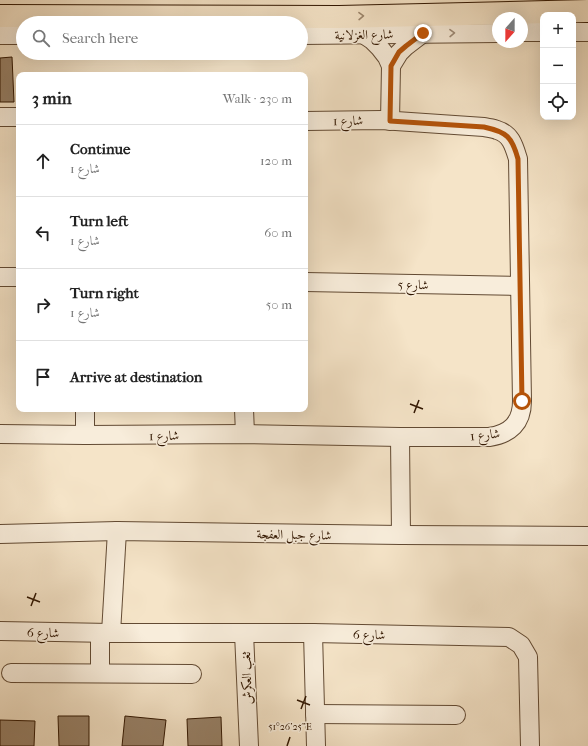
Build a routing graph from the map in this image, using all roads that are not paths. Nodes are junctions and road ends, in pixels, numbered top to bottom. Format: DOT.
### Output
graph roads {
  1 [pos="588,11"];
  2 [pos="0,16"];
  3 [pos="16,16"];
  4 [pos="308,17"];
  5 [pos="339,17"];
  6 [pos="308,23"];
  7 [pos="528,32"];
  8 [pos="540,32"];
  9 [pos="576,32"];
  10 [pos="588,32"];
  11 [pos="423,33"];
  12 [pos="492,33"];
  13 [pos="0,34"];
  14 [pos="363,34"];
  15 [pos="16,35"];
  16 [pos="308,35"];
  17 [pos="391,66"];
  18 [pos="0,117"];
  19 [pos="16,117"];
  20 [pos="308,121"];
  21 [pos="390,121"];
  22 [pos="0,277"];
  23 [pos="16,277"];
  24 [pos="308,282"];
  25 [pos="520,286"];
  26 [pos="85,412"];
  27 [pos="244,412"];
  28 [pos="0,434"];
  29 [pos="245,434"];
  30 [pos="85,435"];
  31 [pos="400,437"];
  32 [pos="117,532"];
  33 [pos="0,534"];
  34 [pos="401,535"];
  35 [pos="588,536"];
  36 [pos="0,631"];
  37 [pos="106,633"];
  38 [pos="244,633"];
  39 [pos="313,633"];
  40 [pos="11,674"];
  41 [pos="100,674"];
  42 [pos="192,674"];
  43 [pos="315,714"];
  44 [pos="456,715"];
  45 [pos="249,746"];
  46 [pos="316,746"];
  47 [pos="530,746"];
  5 -- 1 [label="main road, one-way"];
  2 -- 3 [label="main road"];
  4 -- 5 [label="main road"];
  5 -- 6 [label="main road"];
  7 -- 8 [label="street"];
  9 -- 10 [label="street"];
  11 -- 12 [label="street, شارع الغزلانية, one-way"];
  11 -- 14 [label="street, شارع الغزلانية"];
  11 -- 17 [label="street"];
  13 -- 15 [label="street"];
  14 -- 16 [label="street, شارع الغزلانية"];
  14 -- 17 [label="street"];
  17 -- 21 [label="street"];
  18 -- 19 [label="street"];
  20 -- 21 [label="street, شارع 1"];
  21 -- 25 [label="street, شارع 1"];
  22 -- 23 [label="street"];
  24 -- 25 [label="street, شارع 5"];
  25 -- 31 [label="street, شارع 1"];
  26 -- 30 [label="street"];
  27 -- 29 [label="street"];
  28 -- 30 [label="street, شارع 1"];
  29 -- 30 [label="street, شارع 1"];
  29 -- 31 [label="street, شارع 1"];
  31 -- 34 [label="street"];
  32 -- 33 [label="street, شارع جبل العفجة"];
  32 -- 34 [label="street, شارع جبل العفجة"];
  32 -- 37 [label="street"];
  34 -- 35 [label="street, شارع جبل العفجة"];
  36 -- 37 [label="street, شارع 6"];
  37 -- 38 [label="street, شارع 6"];
  37 -- 41 [label="street"];
  38 -- 39 [label="street, شارع 6"];
  38 -- 45 [label="street, ثغب العكرش"];
  39 -- 43 [label="street"];
  39 -- 47 [label="street, شارع 6"];
  40 -- 41 [label="street"];
  41 -- 42 [label="street"];
  43 -- 44 [label="street"];
  43 -- 46 [label="street"];
}
